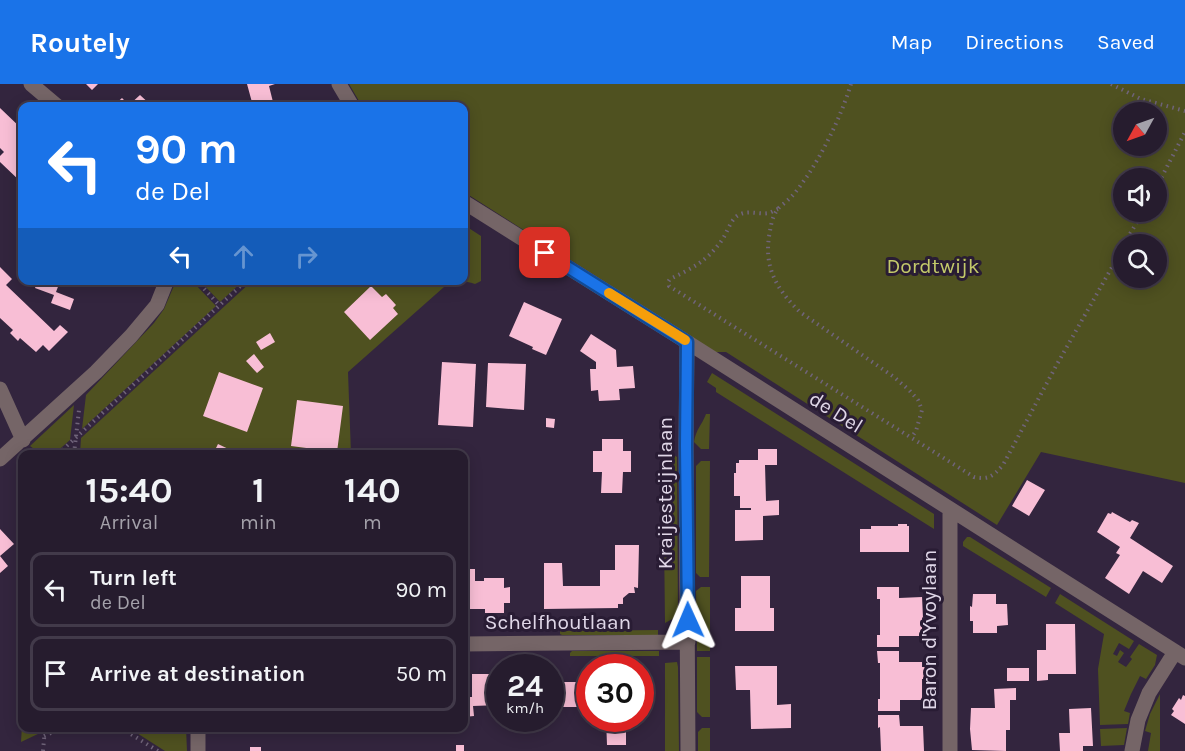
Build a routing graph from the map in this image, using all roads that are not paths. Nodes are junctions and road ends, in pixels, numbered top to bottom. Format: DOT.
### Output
graph roads {
  1 [pos="31,84"];
  2 [pos="339,84"];
  3 [pos="52,102"];
  4 [pos="350,102"];
  5 [pos="468,205"];
  6 [pos="165,285"];
  7 [pos="687,342"];
  8 [pos="0,389"];
  9 [pos="22,440"];
  10 [pos="0,459"];
  11 [pos="950,509"];
  12 [pos="688,642"];
  13 [pos="468,644"];
  14 [pos="1180,655"];
  15 [pos="198,732"];
  16 [pos="198,751"];
  17 [pos="688,751"];
  18 [pos="950,751"];
  19 [pos="1132,751"];
  1 -- 3 [label="street"];
  2 -- 4 [label="street"];
  5 -- 7 [label="street, de Del"];
  6 -- 9 [label="street"];
  7 -- 11 [label="street, de Del"];
  7 -- 12 [label="street, Kraijesteijnlaan"];
  8 -- 9 [label="street"];
  9 -- 10 [label="street"];
  11 -- 14 [label="street, de Del"];
  11 -- 18 [label="street, Baron d'Yvoylaan"];
  12 -- 13 [label="street, Schelfhoutlaan"];
  12 -- 17 [label="street, Kraijesteijnlaan"];
  14 -- 19 [label="street"];
  15 -- 16 [label="street"];
}
